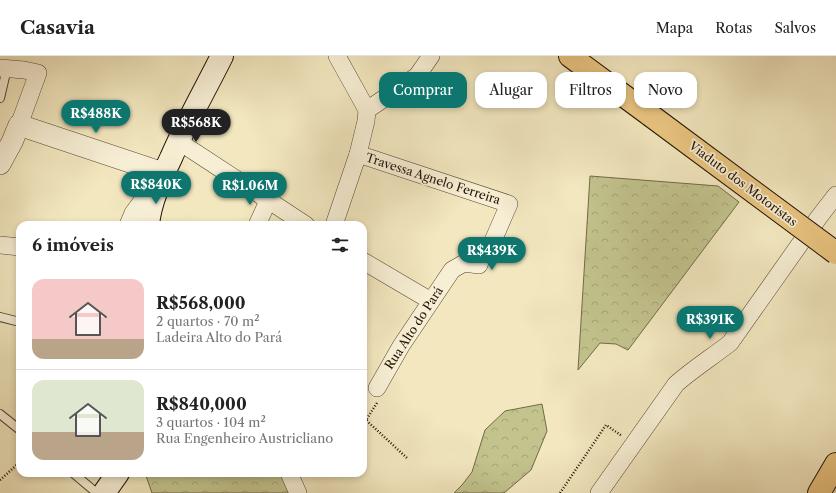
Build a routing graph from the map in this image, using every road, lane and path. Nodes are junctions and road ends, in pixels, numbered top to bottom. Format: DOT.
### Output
graph roads {
  1 [pos="222,56"];
  2 [pos="337,56"];
  3 [pos="431,56"];
  4 [pos="570,56"];
  5 [pos="3,68"];
  6 [pos="0,98"];
  7 [pos="367,110"];
  8 [pos="19,125"];
  9 [pos="178,140"];
  10 [pos="358,154"];
  11 [pos="1,158"];
  12 [pos="163,173"];
  13 [pos="836,195"];
  14 [pos="269,199"];
  15 [pos="509,204"];
  16 [pos="130,221"];
  17 [pos="149,221"];
  18 [pos="259,221"];
  19 [pos="300,221"];
  20 [pos="335,221"];
  21 [pos="0,245"];
  22 [pos="16,247"];
  23 [pos="836,254"];
  24 [pos="367,263"];
  25 [pos="431,301"];
  26 [pos="0,317"];
  27 [pos="16,321"];
  28 [pos="377,388"];
  29 [pos="0,414"];
  30 [pos="367,418"];
  31 [pos="367,421"];
  32 [pos="16,427"];
  33 [pos="633,443"];
  34 [pos="408,460"];
  35 [pos="836,464"];
  36 [pos="16,466"];
  37 [pos="79,477"];
  38 [pos="114,477"];
  39 [pos="121,477"];
  40 [pos="291,477"];
  41 [pos="0,480"];
  42 [pos="98,491"];
  43 [pos="116,493"];
  44 [pos="298,493"];
  45 [pos="560,493"];
  46 [pos="598,493"];
  47 [pos="819,493"];
  1 -- 9 [label="main road"];
  2 -- 7 [label="street"];
  3 -- 7 [label="street"];
  4 -- 23 [label="main road, Viaduto dos Motoristas, bridge"];
  5 -- 6 [label="lane"];
  5 -- 8 [label="street"];
  7 -- 10 [label="street"];
  8 -- 11 [label="street"];
  8 -- 12 [label="street"];
  9 -- 12 [label="main road"];
  9 -- 14 [label="street"];
  10 -- 15 [label="street, Travessa Agnelo Ferreira"];
  10 -- 20 [label="street"];
  12 -- 16 [label="street"];
  12 -- 17 [label="main road"];
  13 -- 33 [label="street"];
  14 -- 18 [label="street"];
  14 -- 19 [label="street"];
  15 -- 25 [label="street, Rua Alto do Pará"];
  21 -- 22 [label="street"];
  24 -- 25 [label="street"];
  25 -- 28 [label="street, Rua Alto do Pará"];
  26 -- 27 [label="lane"];
  28 -- 30 [label="path"];
  29 -- 32 [label="lane"];
  31 -- 34 [label="path"];
  33 -- 45 [label="path"];
  33 -- 46 [label="street"];
  35 -- 47 [label="main road"];
  36 -- 41 [label="path"];
  37 -- 42 [label="lane"];
  38 -- 42 [label="main road"];
  39 -- 43 [label="street"];
  40 -- 44 [label="street"];
}
